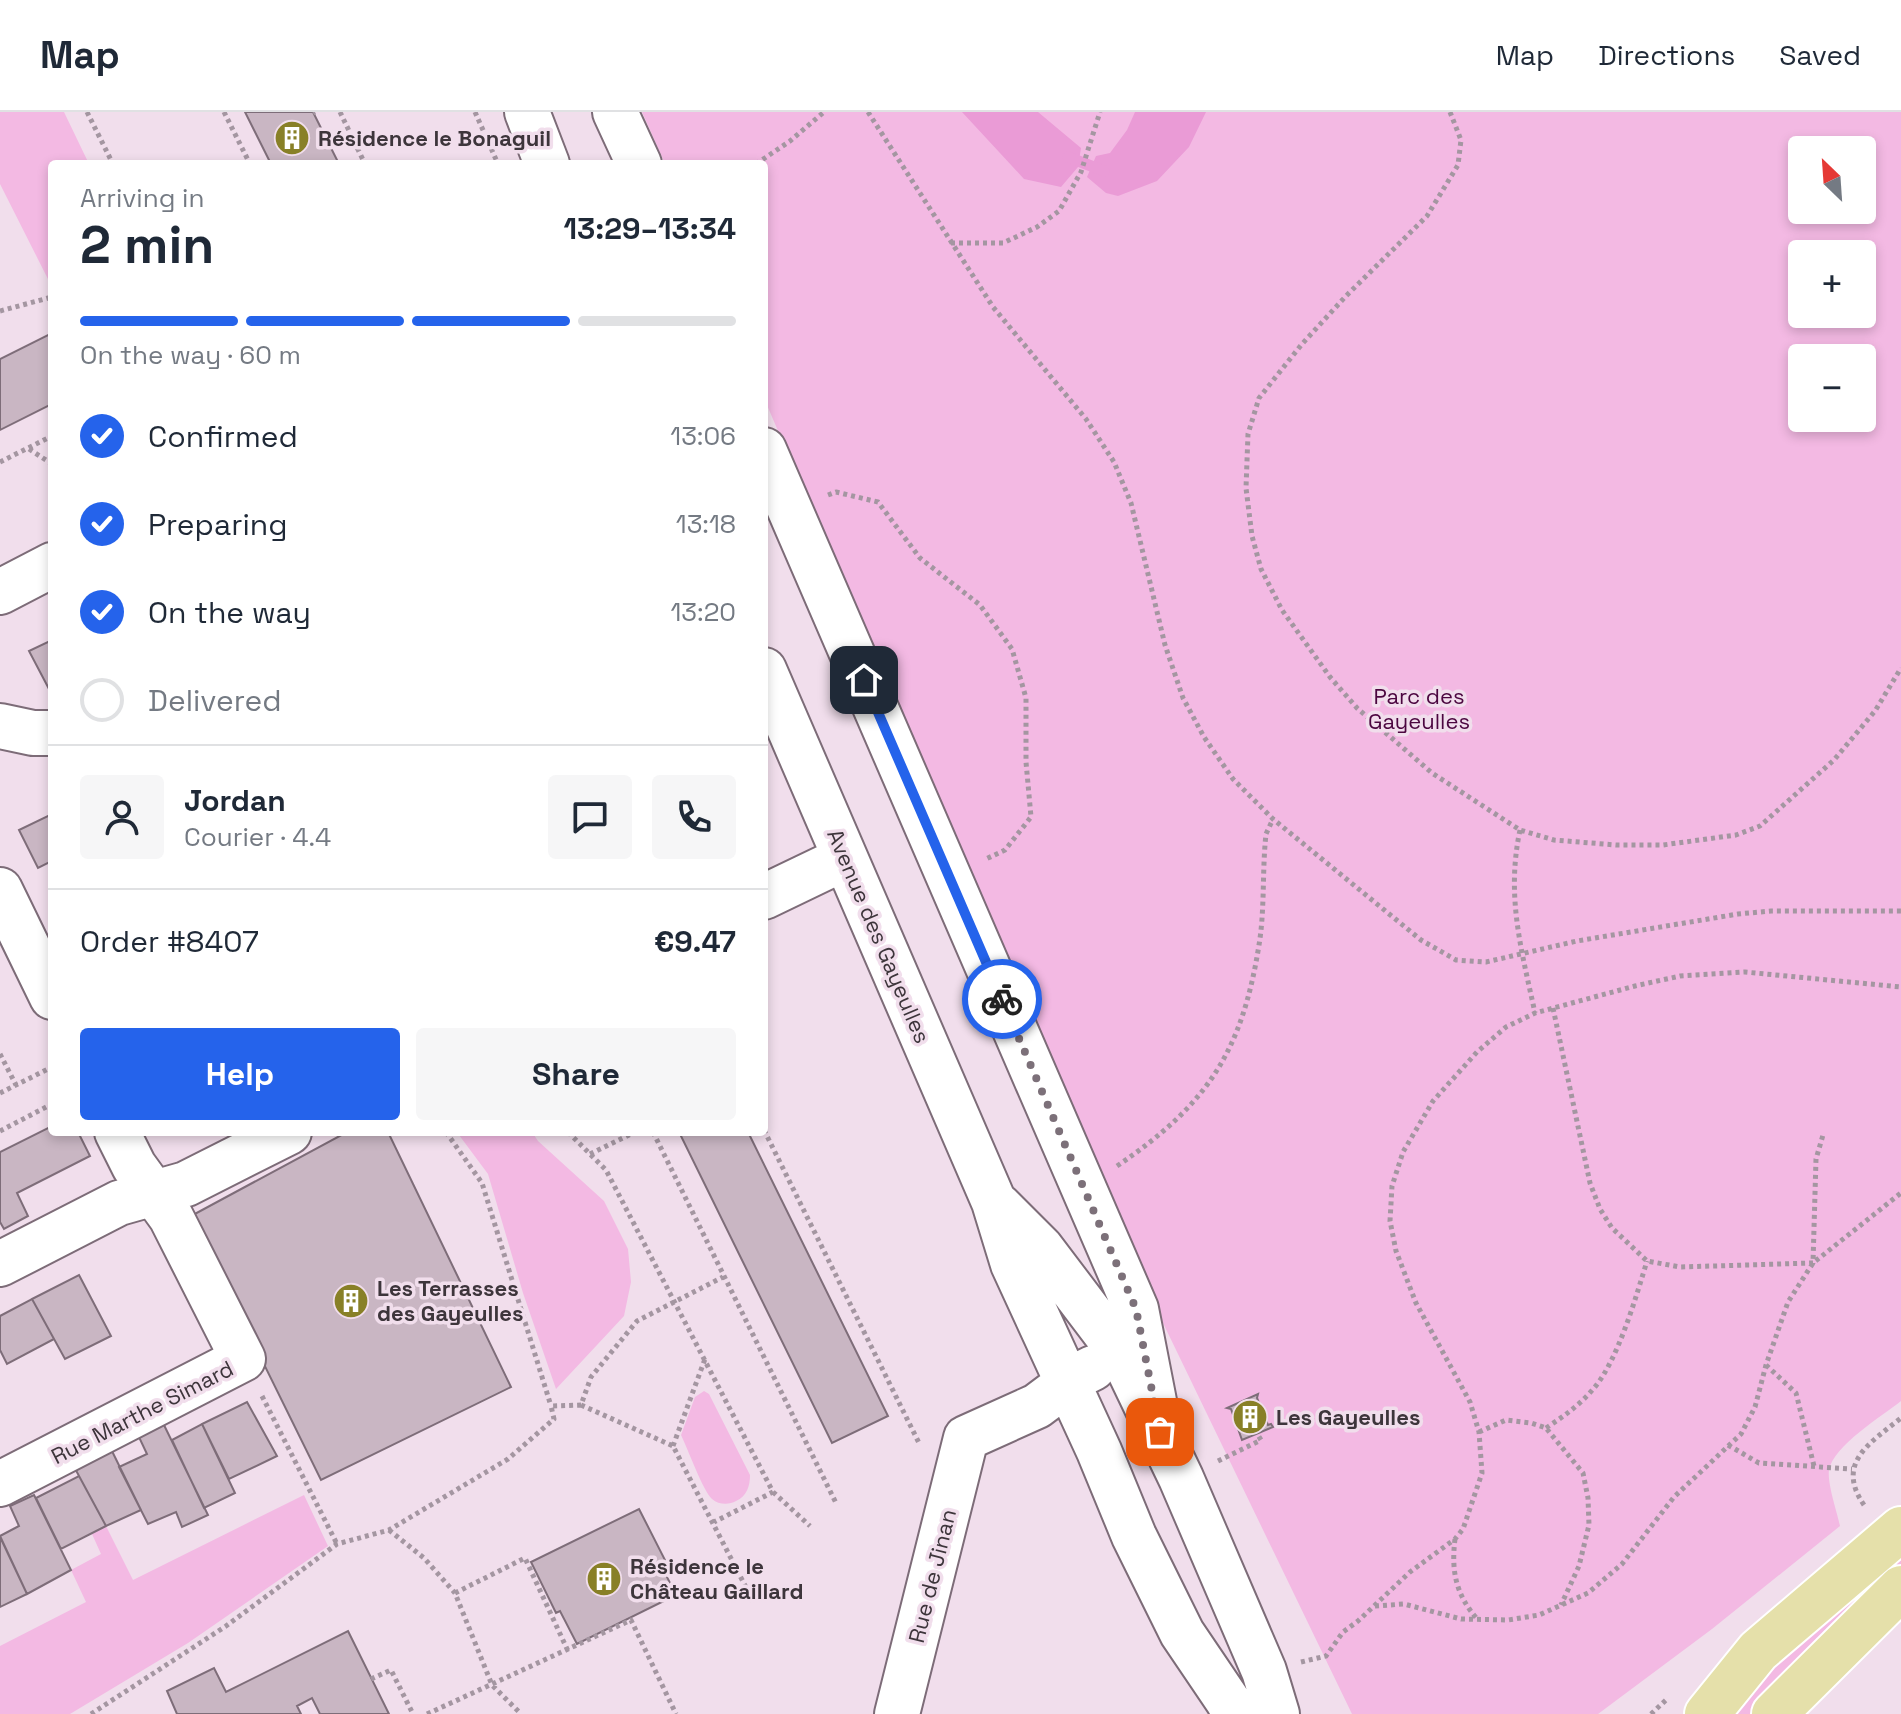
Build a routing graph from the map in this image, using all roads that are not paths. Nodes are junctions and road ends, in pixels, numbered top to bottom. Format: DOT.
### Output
graph roads {
  1 [pos="527,112"];
  2 [pos="615,112"];
  3 [pos="545,160"];
  4 [pos="637,160"];
  5 [pos="768,459"];
  6 [pos="48,567"];
  7 [pos="0,592"];
  8 [pos="768,679"];
  9 [pos="0,726"];
  10 [pos="48,733"];
  11 [pos="845,858"];
  12 [pos="0,890"];
  13 [pos="768,895"];
  14 [pos="48,989"];
  15 [pos="119,1136"];
  16 [pos="281,1136"];
  17 [pos="154,1193"];
  18 [pos="994,1202"];
  19 [pos="0,1264"];
  20 [pos="1122,1355"];
  21 [pos="1067,1383"];
  22 [pos="1160,1432"];
  23 [pos="0,1484"];
  24 [pos="1883,1518"];
  25 [pos="1899,1593"];
  26 [pos="897,1714"];
  27 [pos="1235,1714"];
  28 [pos="1277,1714"];
  29 [pos="1707,1714"];
  30 [pos="1774,1714"];
  1 -- 3 [label="street"];
  2 -- 4 [label="street"];
  5 -- 22 [label="street"];
  6 -- 7 [label="street"];
  8 -- 11 [label="street, Avenue des Gayeulles"];
  9 -- 10 [label="street"];
  11 -- 13 [label="street"];
  11 -- 18 [label="street, Avenue des Gayeulles"];
  12 -- 14 [label="street"];
  15 -- 17 [label="street, Rue Marthe Simard"];
  16 -- 17 [label="street"];
  17 -- 19 [label="street"];
  17 -- 23 [label="street, Rue Marthe Simard"];
  18 -- 20 [label="street, Avenue des Gayeulles"];
  18 -- 21 [label="street, Avenue des Gayeulles"];
  20 -- 21 [label="street"];
  20 -- 22 [label="street, Avenue des Gayeulles"];
  21 -- 26 [label="street, Rue de Jinan"];
  21 -- 27 [label="street, Avenue des Gayeulles"];
  22 -- 28 [label="street, Avenue des Gayeulles"];
  24 -- 29 [label="main road"];
  25 -- 30 [label="main road"];
}
